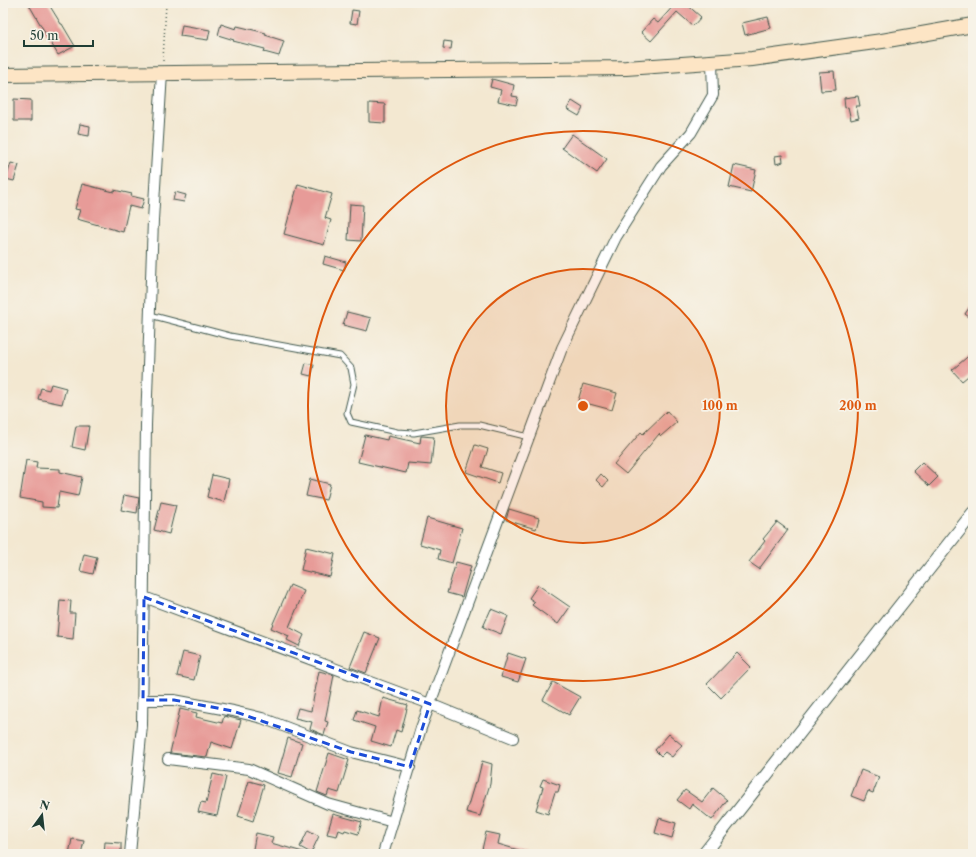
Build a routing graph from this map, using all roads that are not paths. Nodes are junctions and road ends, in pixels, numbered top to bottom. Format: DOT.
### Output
graph roads {
  1 [pos="973,25"];
  2 [pos="712,62"];
  3 [pos="162,73"];
  4 [pos="3,75"];
  5 [pos="150,315"];
  6 [pos="529,437"];
  7 [pos="973,513"];
  8 [pos="144,597"];
  9 [pos="143,700"];
  10 [pos="430,704"];
  11 [pos="513,738"];
  12 [pos="168,759"];
  13 [pos="410,766"];
  14 [pos="393,822"];
  15 [pos="130,854"];
  16 [pos="384,854"];
  17 [pos="704,854"];
  1 -- 2 [label="main road"];
  2 -- 3 [label="main road"];
  2 -- 6 [label="street"];
  3 -- 4 [label="main road"];
  3 -- 5 [label="street"];
  5 -- 6 [label="lane"];
  5 -- 8 [label="street"];
  6 -- 10 [label="street"];
  7 -- 17 [label="street"];
  8 -- 9 [label="street"];
  8 -- 10 [label="street"];
  9 -- 13 [label="street"];
  9 -- 15 [label="street"];
  10 -- 11 [label="street"];
  10 -- 13 [label="street"];
  12 -- 14 [label="street"];
  13 -- 14 [label="street"];
  14 -- 16 [label="street"];
}
